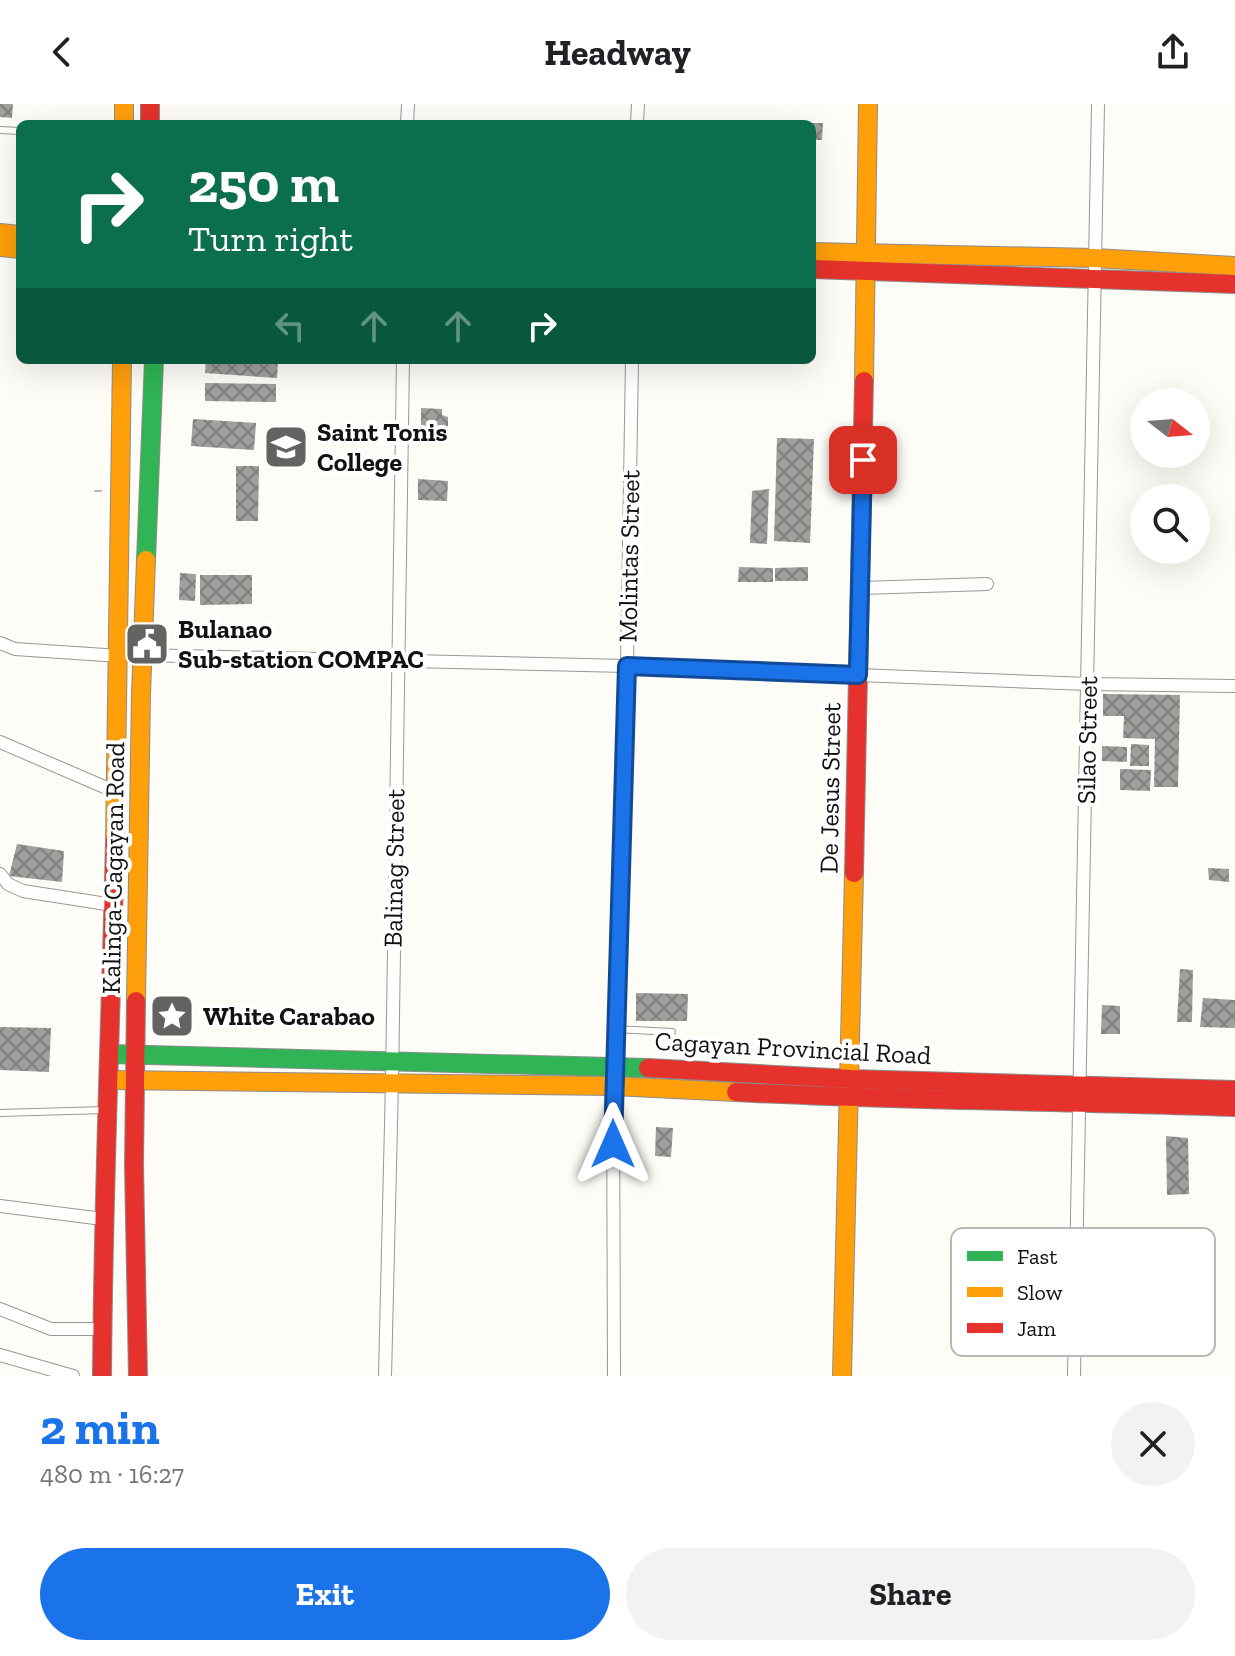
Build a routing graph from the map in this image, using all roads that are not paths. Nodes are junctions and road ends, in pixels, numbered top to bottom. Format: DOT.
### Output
graph roads {
  1 [pos="868,104"];
  2 [pos="1098,104"];
  3 [pos="816,253"];
  4 [pos="867,261"];
  5 [pos="1235,266"];
  6 [pos="1094,267"];
  7 [pos="816,268"];
  8 [pos="1235,284"];
  9 [pos="122,364"];
  10 [pos="154,364"];
  11 [pos="403,364"];
  12 [pos="632,364"];
  13 [pos="987,584"];
  14 [pos="861,588"];
  15 [pos="0,643"];
  16 [pos="144,655"];
  17 [pos="118,656"];
  18 [pos="397,661"];
  19 [pos="627,666"];
  20 [pos="858,675"];
  21 [pos="1088,684"];
  22 [pos="1235,686"];
  23 [pos="0,742"];
  24 [pos="116,792"];
  25 [pos="0,874"];
  26 [pos="113,905"];
  27 [pos="615,1029"];
  28 [pos="672,1032"];
  29 [pos="109,1054"];
  30 [pos="136,1054"];
  31 [pos="241,1057"];
  32 [pos="614,1066"];
  33 [pos="392,1072"];
  34 [pos="109,1080"];
  35 [pos="137,1081"];
  36 [pos="241,1083"];
  37 [pos="613,1086"];
  38 [pos="851,1088"];
  39 [pos="1235,1090"];
  40 [pos="1081,1092"];
  41 [pos="1235,1107"];
  42 [pos="108,1110"];
  43 [pos="0,1113"];
  44 [pos="0,1206"];
  45 [pos="103,1219"];
  46 [pos="1078,1228"];
  47 [pos="0,1309"];
  48 [pos="103,1329"];
  49 [pos="0,1355"];
  50 [pos="1074,1356"];
  51 [pos="73,1376"];
  52 [pos="102,1376"];
  53 [pos="138,1376"];
  54 [pos="385,1376"];
  55 [pos="614,1376"];
  56 [pos="842,1376"];
  57 [pos="1074,1376"];
  1 -- 4 [label="main road, De Jesus Street"];
  2 -- 6 [label="street, Silao Street"];
  3 -- 4 [label="main road"];
  4 -- 6 [label="main road"];
  4 -- 7 [label="main road"];
  4 -- 14 [label="main road, De Jesus Street"];
  5 -- 6 [label="main road"];
  6 -- 8 [label="main road"];
  6 -- 21 [label="street, Silao Street"];
  9 -- 17 [label="main road, Kalinga-Cagayan Road"];
  10 -- 16 [label="main road, Kalinga-Cagayan Road"];
  11 -- 18 [label="street, Balinag Street"];
  12 -- 19 [label="street, Molintas Street"];
  13 -- 14 [label="street"];
  14 -- 20 [label="main road, De Jesus Street"];
  15 -- 17 [label="street"];
  16 -- 17 [label="street"];
  16 -- 18 [label="street"];
  16 -- 30 [label="main road, Kalinga-Cagayan Road"];
  17 -- 24 [label="main road, Kalinga-Cagayan Road"];
  18 -- 19 [label="street"];
  18 -- 33 [label="street, Balinag Street"];
  19 -- 20 [label="street"];
  19 -- 27 [label="street, Molintas Street"];
  20 -- 21 [label="street"];
  20 -- 38 [label="main road, De Jesus Street"];
  21 -- 22 [label="street"];
  21 -- 40 [label="street, Silao Street"];
  23 -- 24 [label="street"];
  24 -- 26 [label="main road, Kalinga-Cagayan Road"];
  25 -- 26 [label="street"];
  26 -- 29 [label="main road, Kalinga-Cagayan Road"];
  27 -- 28 [label="lane"];
  27 -- 32 [label="street, Molintas Street"];
  29 -- 30 [label="main road, Cagayan Provincial Road"];
  29 -- 34 [label="main road, Kalinga-Cagayan Road"];
  30 -- 31 [label="main road, Cagayan Provincial Road"];
  30 -- 35 [label="main road, Kalinga-Cagayan Road"];
  31 -- 33 [label="main road, Cagayan Provincial Road"];
  31 -- 36 [label="main road"];
  32 -- 33 [label="main road, Cagayan Provincial Road"];
  32 -- 37 [label="street, Molintas Street"];
  32 -- 38 [label="main road, Cagayan Provincial Road"];
  33 -- 36 [label="main road, Cagayan Provincial Road"];
  33 -- 37 [label="main road, Cagayan Provincial Road"];
  33 -- 54 [label="street, Balinag Street"];
  34 -- 35 [label="main road, Cagayan Provincial Road"];
  34 -- 42 [label="main road, Kalinga-Cagayan Road"];
  35 -- 36 [label="main road, Cagayan Provincial Road"];
  35 -- 53 [label="main road, Kalinga-Cagayan Road"];
  37 -- 38 [label="main road, Cagayan Provincial Road"];
  37 -- 55 [label="street, Molintas Street"];
  38 -- 40 [label="main road, Cagayan Provincial Road"];
  38 -- 56 [label="main road, De Jesus Street"];
  39 -- 40 [label="main road, Cagayan Provincial Road"];
  40 -- 41 [label="main road, Cagayan Provincial Road"];
  40 -- 46 [label="street, Silao Street"];
  42 -- 43 [label="lane"];
  42 -- 45 [label="main road, Kalinga-Cagayan Road"];
  44 -- 45 [label="street"];
  45 -- 48 [label="main road, Kalinga-Cagayan Road"];
  47 -- 48 [label="street"];
  48 -- 52 [label="main road, Kalinga-Cagayan Road"];
  49 -- 51 [label="street"];
  50 -- 57 [label="street, Silao Street"];
}
